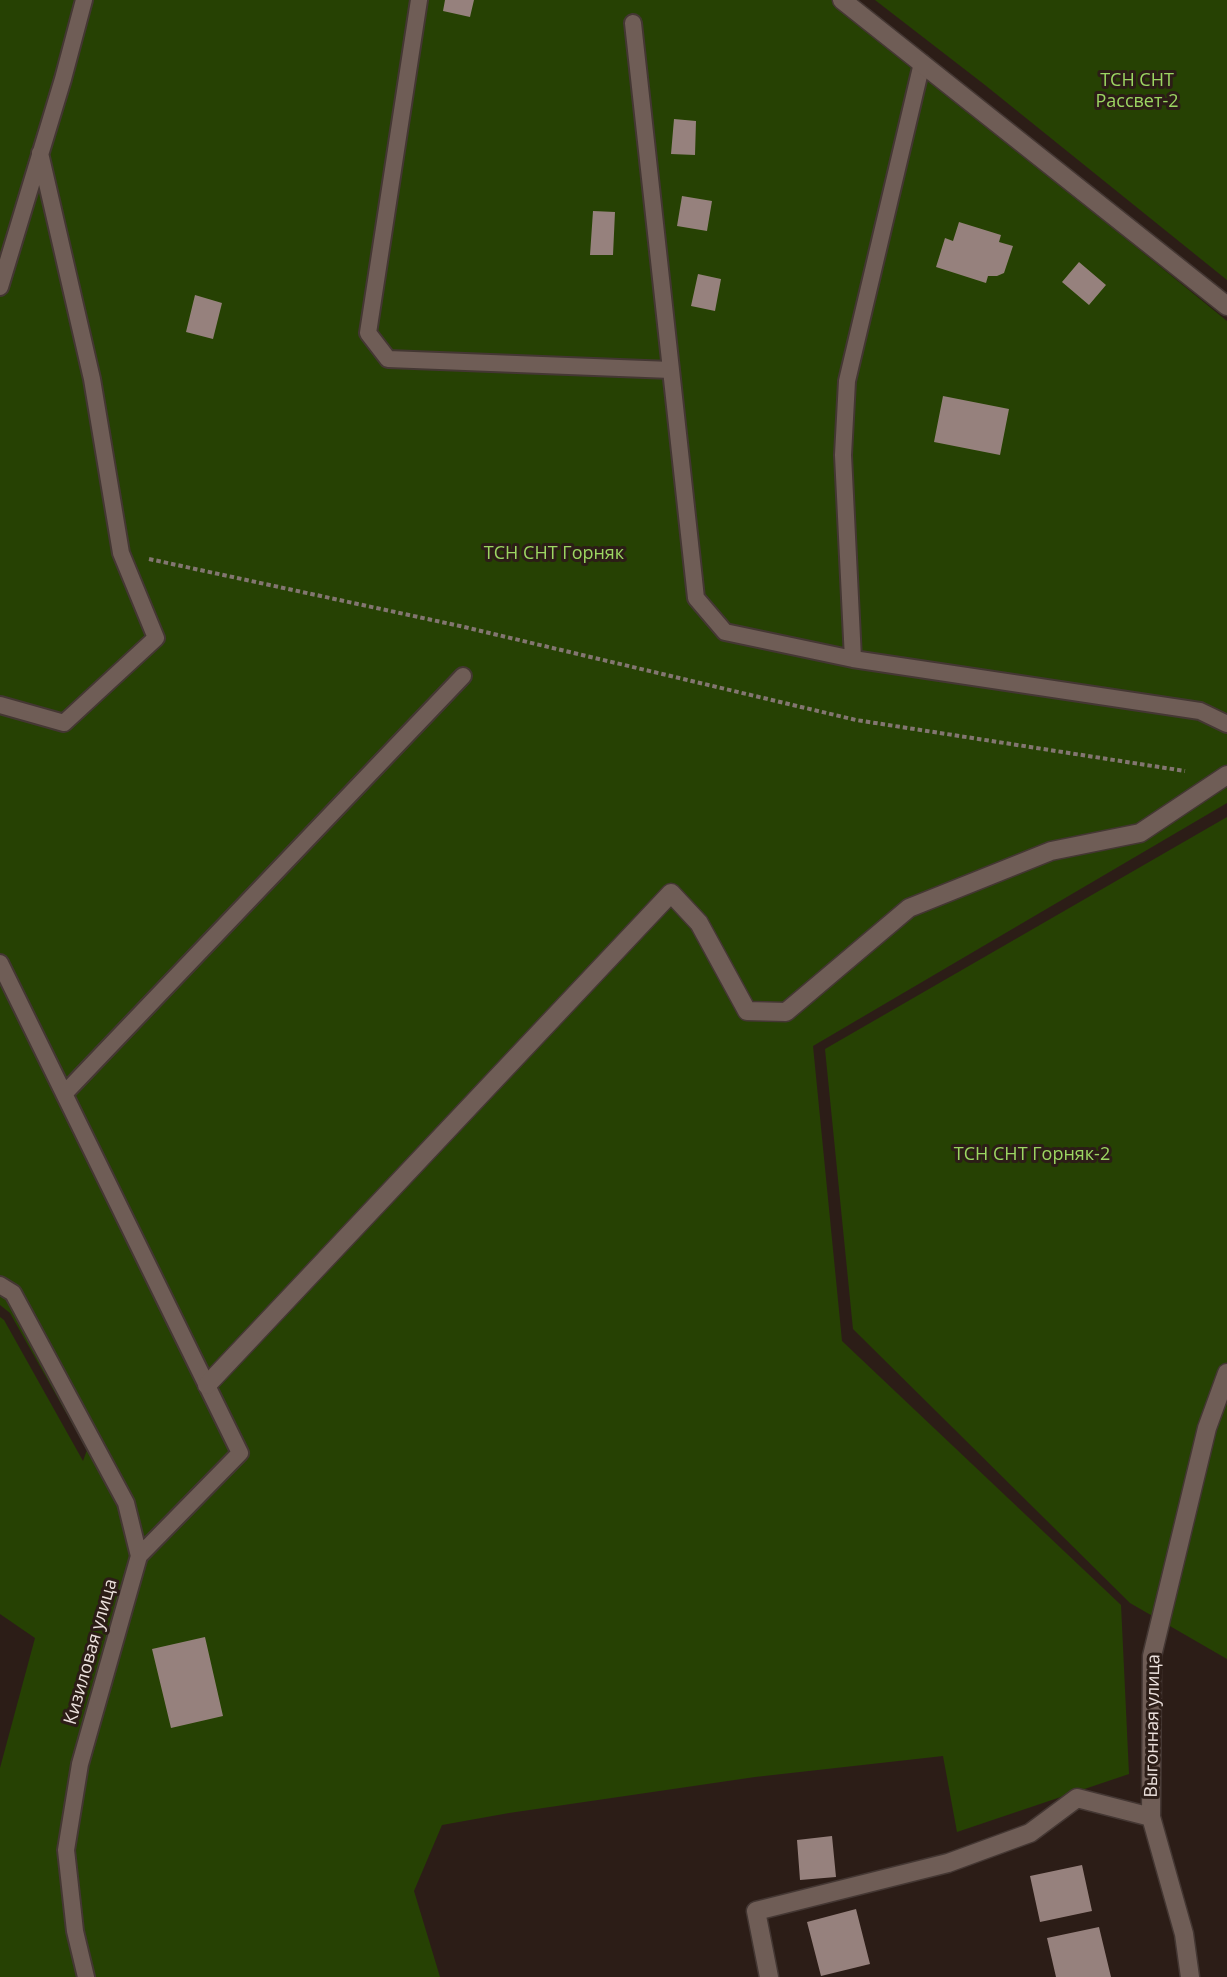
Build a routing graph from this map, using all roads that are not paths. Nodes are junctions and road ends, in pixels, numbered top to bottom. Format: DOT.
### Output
graph roads {
  1 [pos="84,0"];
  2 [pos="419,0"];
  3 [pos="843,0"];
  4 [pos="633,23"];
  5 [pos="922,63"];
  6 [pos="40,153"];
  7 [pos="0,287"];
  8 [pos="1227,306"];
  9 [pos="671,370"];
  10 [pos="853,659"];
  11 [pos="463,676"];
  12 [pos="0,705"];
  13 [pos="1227,724"];
  14 [pos="1226,776"];
  15 [pos="0,963"];
  16 [pos="64,1094"];
  17 [pos="0,1285"];
  18 [pos="1227,1373"];
  19 [pos="207,1384"];
  20 [pos="139,1556"];
  21 [pos="1151,1817"];
  22 [pos="86,1977"];
  23 [pos="769,1977"];
  24 [pos="1190,1977"];
  1 -- 6 [label="lane"];
  2 -- 9 [label="lane"];
  3 -- 5 [label="street"];
  4 -- 9 [label="lane"];
  5 -- 8 [label="street"];
  5 -- 10 [label="lane"];
  6 -- 7 [label="lane"];
  6 -- 12 [label="lane"];
  9 -- 10 [label="lane"];
  10 -- 13 [label="lane"];
  11 -- 16 [label="lane"];
  14 -- 19 [label="street"];
  15 -- 16 [label="lane"];
  16 -- 19 [label="lane"];
  17 -- 20 [label="lane"];
  18 -- 21 [label="street, Выгонная улица"];
  19 -- 20 [label="lane, Кизиловая улица"];
  20 -- 22 [label="lane, Кизиловая улица"];
  21 -- 23 [label="street"];
  21 -- 24 [label="street, Выгонная улица"];
}
